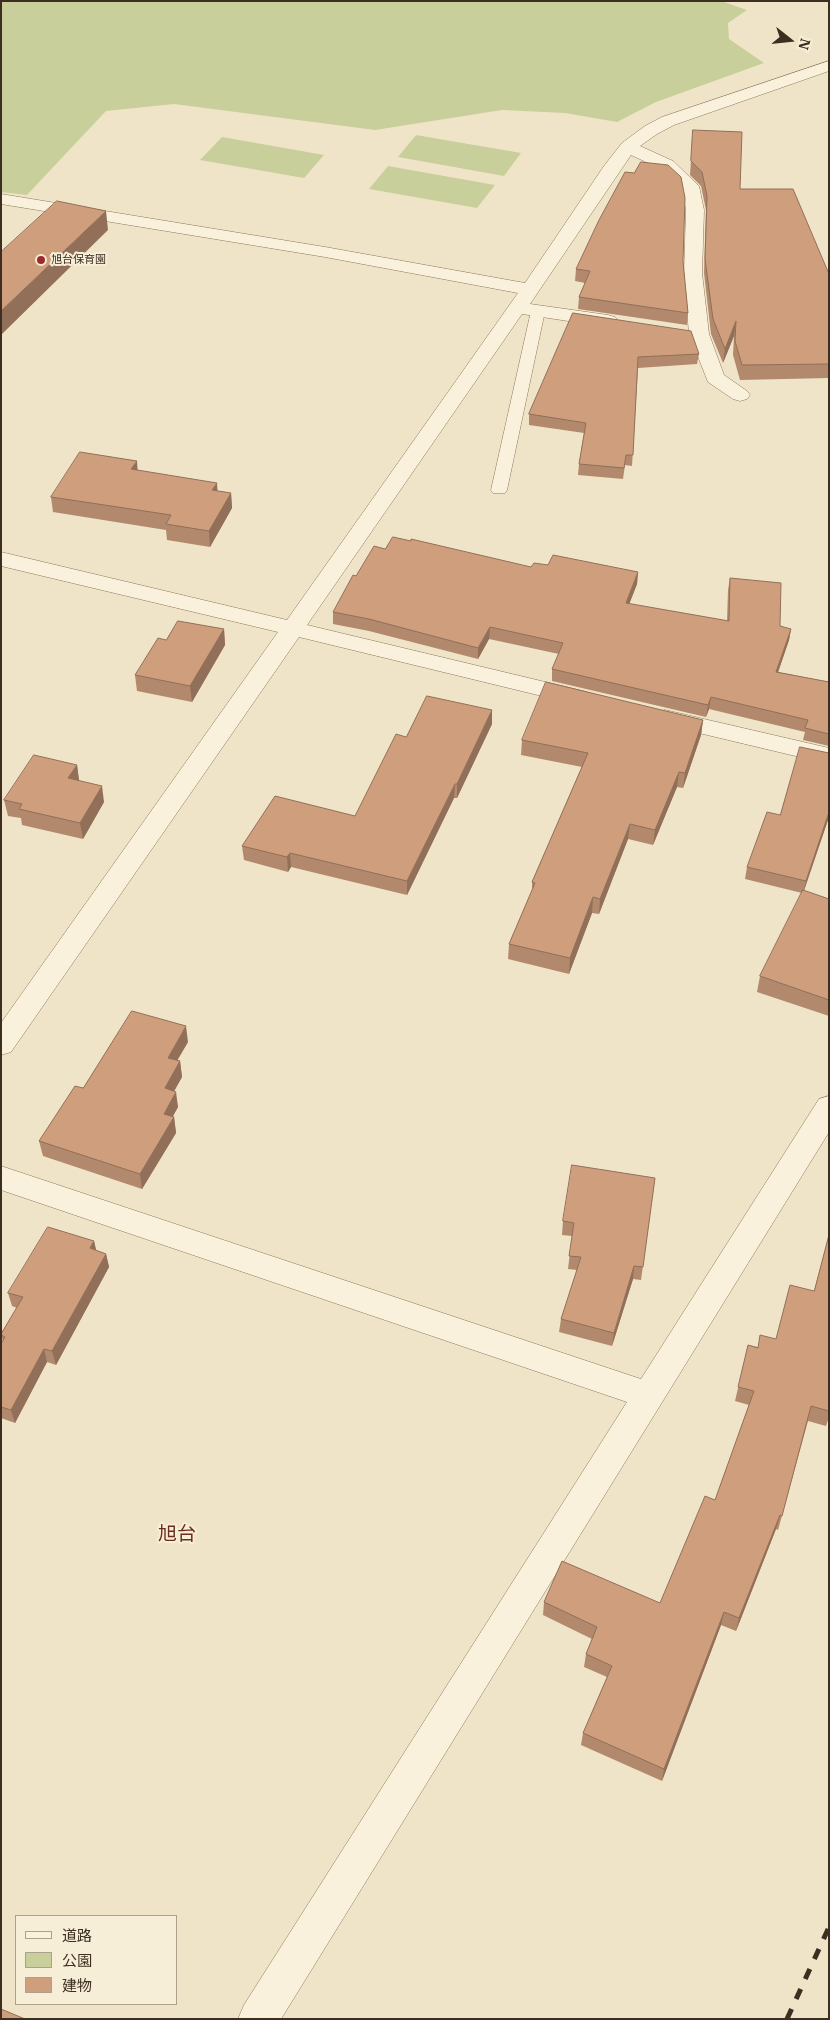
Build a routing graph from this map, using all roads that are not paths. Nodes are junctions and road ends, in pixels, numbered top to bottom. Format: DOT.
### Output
graph roads {
  1 [pos="829,66"];
  2 [pos="628,147"];
  3 [pos="1,199"];
  4 [pos="530,290"];
  5 [pos="528,309"];
  6 [pos="623,323"];
  7 [pos="680,332"];
  8 [pos="699,334"];
  9 [pos="740,395"];
  10 [pos="499,490"];
  11 [pos="1,559"];
  12 [pos="291,629"];
  13 [pos="598,702"];
  14 [pos="646,713"];
  15 [pos="829,756"];
  16 [pos="1,1045"];
  17 [pos="829,1107"];
  18 [pos="1,1178"];
  19 [pos="647,1395"];
  20 [pos="258,2019"];
  1 -- 2 [label="street"];
  2 -- 4 [label="street"];
  2 -- 8 [label="street"];
  3 -- 4 [label="street"];
  4 -- 5 [label="street"];
  5 -- 6 [label="street"];
  5 -- 10 [label="lane"];
  5 -- 12 [label="street"];
  7 -- 8 [label="street"];
  8 -- 9 [label="street"];
  11 -- 12 [label="street"];
  12 -- 13 [label="street"];
  12 -- 16 [label="street"];
  14 -- 15 [label="street"];
  17 -- 19 [label="street"];
  18 -- 19 [label="street"];
  19 -- 20 [label="street"];
}
